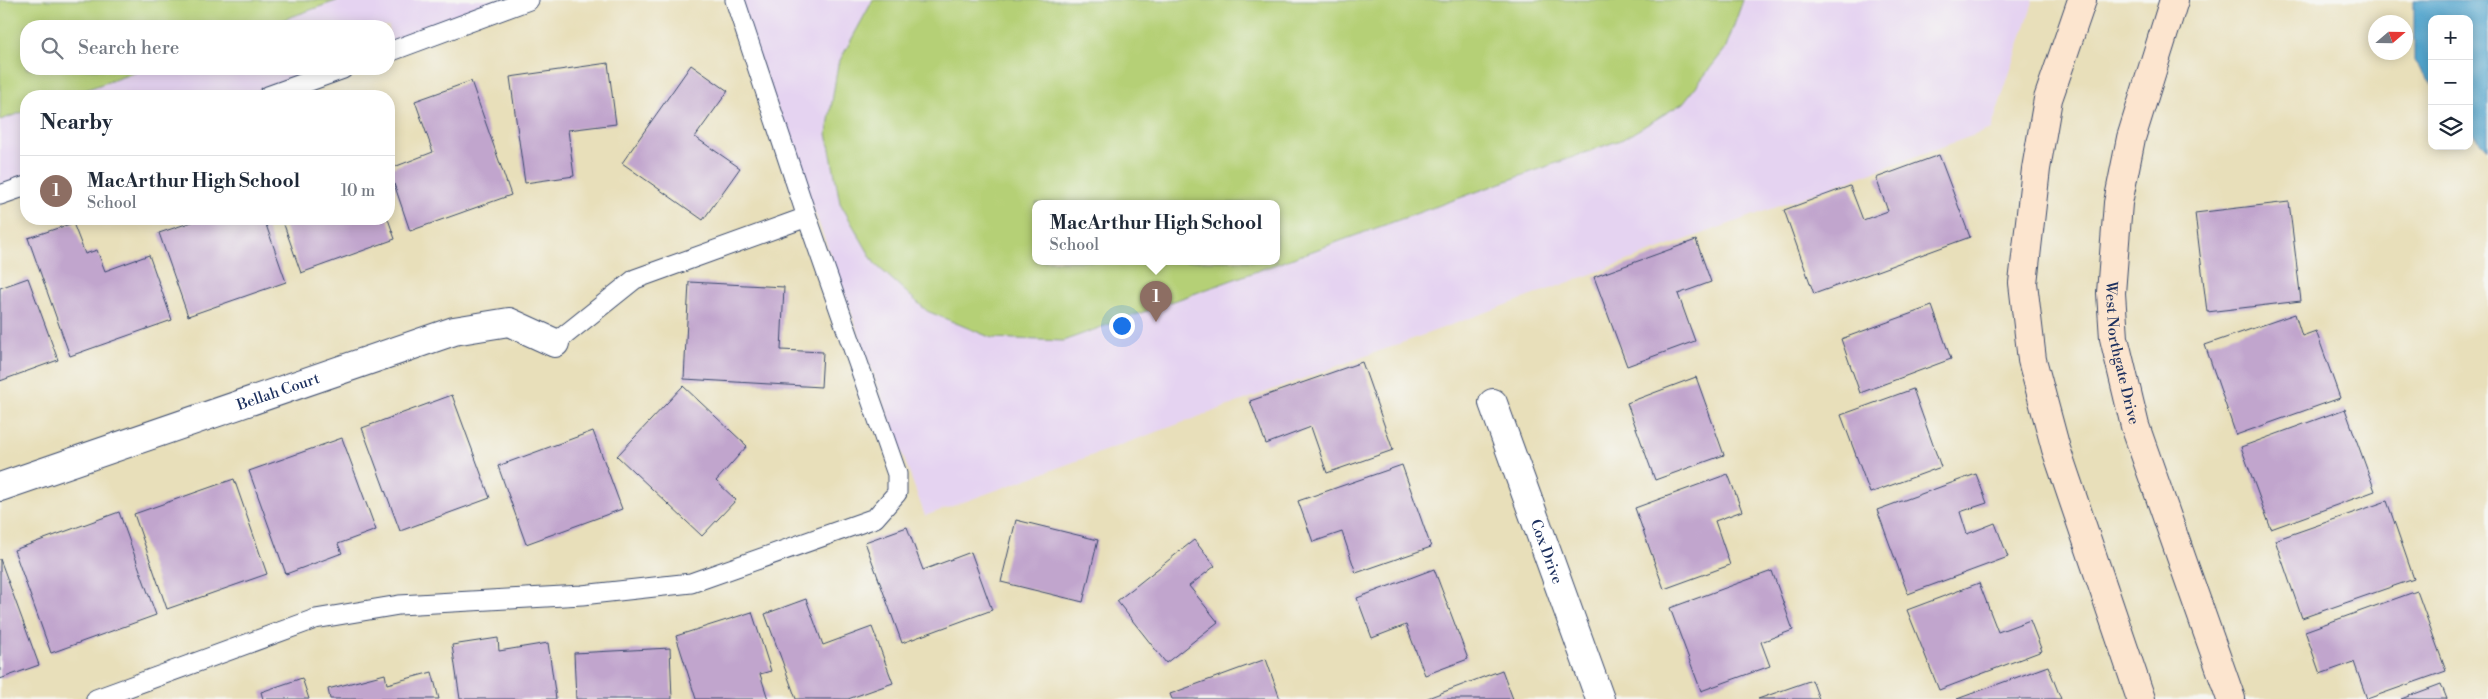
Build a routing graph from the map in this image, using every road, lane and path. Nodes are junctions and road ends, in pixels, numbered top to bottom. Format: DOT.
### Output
graph roads {
  1 [pos="529,0"];
  2 [pos="735,0"];
  3 [pos="2082,0"];
  4 [pos="2174,0"];
  5 [pos="395,50"];
  6 [pos="326,75"];
  7 [pos="285,90"];
  8 [pos="20,188"];
  9 [pos="0,195"];
  10 [pos="807,217"];
  11 [pos="555,343"];
  12 [pos="1493,403"];
  13 [pos="0,487"];
  14 [pos="96,699"];
  15 [pos="1600,699"];
  16 [pos="2141,699"];
  17 [pos="2232,699"];
  1 -- 5 [label="lane"];
  2 -- 10 [label="lane"];
  3 -- 16 [label="main road"];
  4 -- 17 [label="main road, West Northgate Drive"];
  6 -- 7 [label="lane"];
  8 -- 9 [label="lane"];
  10 -- 11 [label="lane"];
  10 -- 14 [label="lane"];
  11 -- 13 [label="street, Bellah Court"];
  12 -- 15 [label="street, Cox Drive"];
}
